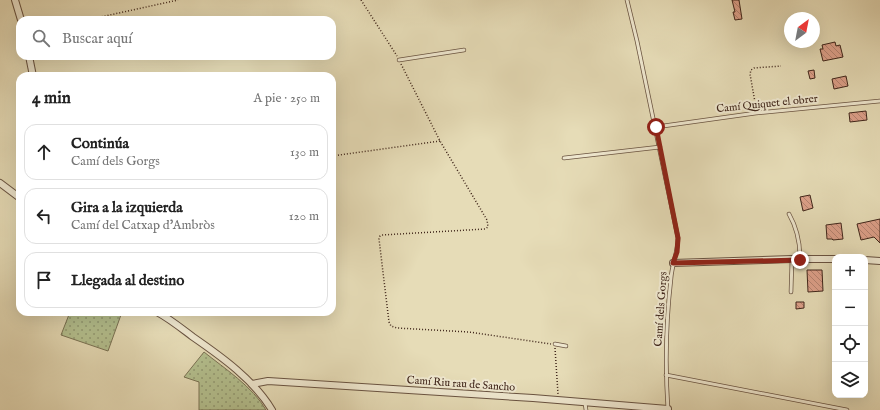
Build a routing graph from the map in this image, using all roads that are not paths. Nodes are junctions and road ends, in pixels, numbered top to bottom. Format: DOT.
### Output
graph roads {
  1 [pos="15,0"];
  2 [pos="627,0"];
  3 [pos="19,16"];
  4 [pos="464,50"];
  5 [pos="30,60"];
  6 [pos="399,60"];
  7 [pos="32,72"];
  8 [pos="880,101"];
  9 [pos="656,127"];
  10 [pos="660,147"];
  11 [pos="564,158"];
  12 [pos="0,183"];
  13 [pos="16,195"];
  14 [pos="789,214"];
  15 [pos="792,259"];
  16 [pos="832,259"];
  17 [pos="800,260"];
  18 [pos="868,260"];
  19 [pos="880,261"];
  20 [pos="673,263"];
  21 [pos="791,292"];
  22 [pos="163,316"];
  23 [pos="555,344"];
  24 [pos="566,346"];
  25 [pos="666,375"];
  26 [pos="252,384"];
  27 [pos="585,403"];
  28 [pos="668,409"];
  29 [pos="272,410"];
  30 [pos="586,410"];
  31 [pos="847,410"];
  1 -- 3 [label="street"];
  2 -- 9 [label="lane, Camí dels Gorgs"];
  4 -- 6 [label="lane"];
  5 -- 7 [label="street"];
  8 -- 9 [label="lane, Camí Quiquet el obrer"];
  9 -- 10 [label="lane, Camí dels Gorgs"];
  10 -- 11 [label="lane"];
  10 -- 20 [label="lane, Camí dels Gorgs"];
  12 -- 13 [label="street"];
  14 -- 17 [label="lane"];
  15 -- 17 [label="street"];
  15 -- 20 [label="street"];
  15 -- 21 [label="lane"];
  16 -- 17 [label="street"];
  18 -- 19 [label="street"];
  20 -- 25 [label="lane, Camí dels Gorgs"];
  22 -- 26 [label="street"];
  23 -- 24 [label="lane"];
  25 -- 28 [label="lane, Camí dels Gorgs"];
  25 -- 31 [label="lane"];
  26 -- 27 [label="street, Camí Riu rau de Sancho"];
  26 -- 29 [label="street"];
  27 -- 28 [label="street, Camí Riu rau de Sancho"];
  27 -- 30 [label="lane"];
}
